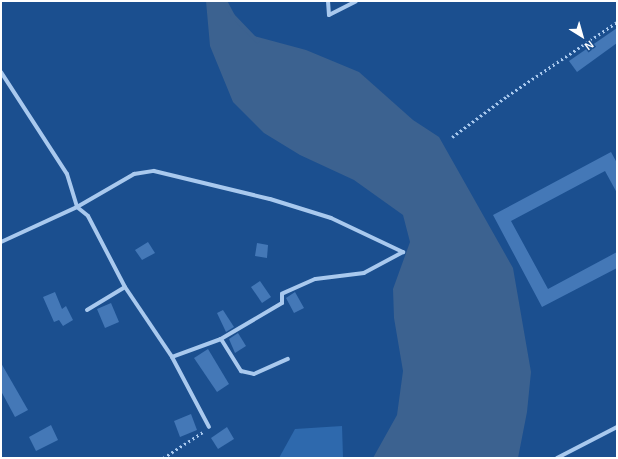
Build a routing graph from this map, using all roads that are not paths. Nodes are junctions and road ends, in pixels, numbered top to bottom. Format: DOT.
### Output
graph roads {
  1 [pos="328,1"];
  2 [pos="356,1"];
  3 [pos="1,72"];
  4 [pos="76,207"];
  5 [pos="1,242"];
  6 [pos="125,287"];
  7 [pos="86,310"];
  8 [pos="221,339"];
  9 [pos="172,357"];
  10 [pos="288,359"];
  11 [pos="209,427"];
  12 [pos="617,427"];
  13 [pos="557,458"];
  1 -- 2 [label="street"];
  3 -- 4 [label="street"];
  4 -- 5 [label="street"];
  4 -- 6 [label="street"];
  4 -- 8 [label="street"];
  6 -- 7 [label="street"];
  6 -- 9 [label="street"];
  8 -- 9 [label="street"];
  8 -- 10 [label="street"];
  9 -- 11 [label="street"];
  12 -- 13 [label="street"];
}
